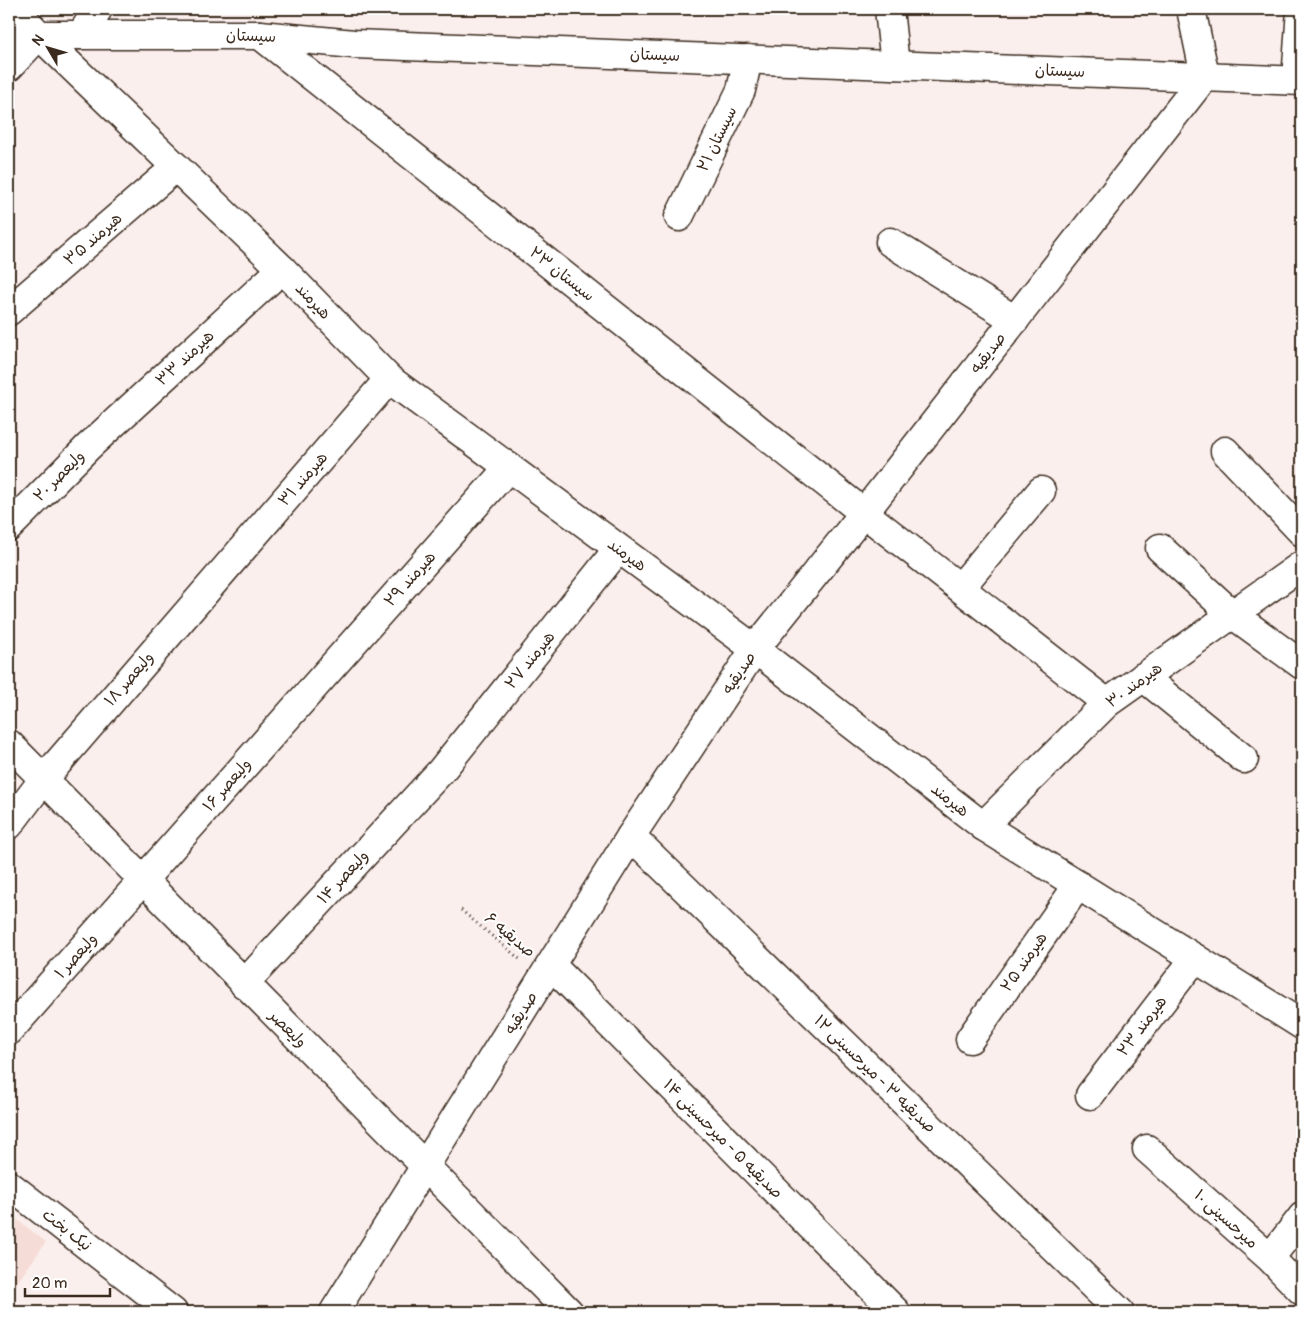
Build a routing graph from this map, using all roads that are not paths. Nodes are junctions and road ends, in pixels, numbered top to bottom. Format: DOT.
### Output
graph roads {
  1 [pos="15,9"];
  2 [pos="98,9"];
  3 [pos="889,9"];
  4 [pos="1191,9"];
  5 [pos="1301,9"];
  6 [pos="9,35"];
  7 [pos="39,35"];
  8 [pos="81,35"];
  9 [pos="260,35"];
  10 [pos="748,59"];
  11 [pos="895,65"];
  12 [pos="9,67"];
  13 [pos="1205,76"];
  14 [pos="1299,81"];
  15 [pos="176,167"];
  16 [pos="679,217"];
  17 [pos="890,242"];
  18 [pos="282,269"];
  19 [pos="9,311"];
  20 [pos="1015,320"];
  21 [pos="389,379"];
  22 [pos="88,447"];
  23 [pos="1225,451"];
  24 [pos="509,467"];
  25 [pos="1041,491"];
  26 [pos="864,513"];
  27 [pos="9,527"];
  28 [pos="1302,532"];
  29 [pos="618,548"];
  30 [pos="1160,548"];
  31 [pos="1302,565"];
  32 [pos="216,579"];
  33 [pos="960,588"];
  34 [pos="1232,614"];
  35 [pos="755,649"];
  36 [pos="1302,664"];
  37 [pos="1143,677"];
  38 [pos="311,690"];
  39 [pos="1107,703"];
  40 [pos="9,744"];
  41 [pos="1244,759"];
  42 [pos="442,770"];
  43 [pos="43,780"];
  44 [pos="9,825"];
  45 [pos="983,826"];
  46 [pos="631,836"];
  47 [pos="143,881"];
  48 [pos="1078,885"];
  49 [pos="1195,958"];
  50 [pos="546,972"];
  51 [pos="244,984"];
  52 [pos="1298,1015"];
  53 [pos="9,1031"];
  54 [pos="970,1039"];
  55 [pos="1090,1095"];
  56 [pos="1147,1149"];
  57 [pos="425,1167"];
  58 [pos="9,1185"];
  59 [pos="1302,1218"];
  60 [pos="1270,1258"];
  61 [pos="1302,1291"];
  62 [pos="173,1312"];
  63 [pos="334,1312"];
  64 [pos="569,1312"];
  65 [pos="896,1312"];
  66 [pos="1120,1312"];
  1 -- 7 [label="street, هیرمند"];
  2 -- 8 [label="street"];
  3 -- 11 [label="street"];
  4 -- 13 [label="street"];
  5 -- 14 [label="street"];
  6 -- 7 [label="street, سیستان"];
  7 -- 8 [label="street, سیستان"];
  7 -- 12 [label="street"];
  7 -- 15 [label="street, هیرمند"];
  8 -- 9 [label="street, سیستان"];
  9 -- 10 [label="street, سیستان"];
  9 -- 26 [label="street, سیستان ۲۳"];
  10 -- 11 [label="street, سیستان"];
  10 -- 16 [label="street, سیستان ۲۱"];
  11 -- 13 [label="street, سیستان"];
  13 -- 14 [label="street, سیستان"];
  13 -- 20 [label="street, صدیقیه"];
  15 -- 18 [label="street, هیرمند"];
  15 -- 19 [label="street, هیرمند ۳۵"];
  17 -- 20 [label="street"];
  18 -- 21 [label="street, هیرمند"];
  18 -- 22 [label="street, هیرمند ۳۳"];
  20 -- 26 [label="street, صدیقیه"];
  21 -- 24 [label="street, هیرمند"];
  21 -- 32 [label="street, هیرمند ۳۱"];
  22 -- 27 [label="street, ولیعصر ۲۰"];
  23 -- 28 [label="street"];
  24 -- 29 [label="street, هیرمند"];
  24 -- 38 [label="street, هیرمند ۲۹"];
  25 -- 33 [label="street"];
  26 -- 33 [label="street, سیستان ۲۳"];
  26 -- 35 [label="street, صدیقیه"];
  29 -- 35 [label="street, هیرمند"];
  29 -- 42 [label="street, هیرمند ۲۷"];
  30 -- 34 [label="street"];
  31 -- 34 [label="street, هیرمند ۳۰"];
  32 -- 43 [label="street, ولیعصر ۱۸"];
  33 -- 39 [label="street, سیستان ۲۳"];
  34 -- 36 [label="street"];
  34 -- 37 [label="street, هیرمند ۳۰"];
  35 -- 45 [label="street, هیرمند"];
  35 -- 46 [label="street, صدیقیه"];
  37 -- 39 [label="street, هیرمند ۳۰"];
  37 -- 41 [label="street"];
  38 -- 47 [label="street, ولیعصر ۱۶"];
  39 -- 45 [label="street, هیرمند ۳۰"];
  40 -- 43 [label="street, ولیعصر"];
  42 -- 51 [label="street, ولیعصر ۱۴"];
  43 -- 44 [label="street, ولیعصر ۱۸"];
  43 -- 47 [label="street, ولیعصر"];
  45 -- 48 [label="street, هیرمند"];
  46 -- 50 [label="street, صدیقیه"];
  46 -- 66 [label="street, صدیقیه ۳ - میرحسینی ۱۲"];
  47 -- 51 [label="street, ولیعصر"];
  47 -- 53 [label="street, ولیعصر ۱"];
  48 -- 49 [label="street, هیرمند"];
  48 -- 54 [label="street, هیرمند ۲۵"];
  49 -- 52 [label="street, هیرمند"];
  49 -- 55 [label="street, هیرمند ۲۳"];
  50 -- 57 [label="street, صدیقیه"];
  50 -- 65 [label="street, صدیقیه ۵ - میرحسینی ۱۴"];
  51 -- 57 [label="street, ولیعصر"];
  56 -- 60 [label="street, میرحسینی ۱۰"];
  57 -- 63 [label="street, صدیقیه"];
  57 -- 64 [label="street, ولیعصر"];
  58 -- 62 [label="street, نیک بخت"];
  59 -- 60 [label="street"];
  60 -- 61 [label="street, میرحسینی ۱۰"];
}
